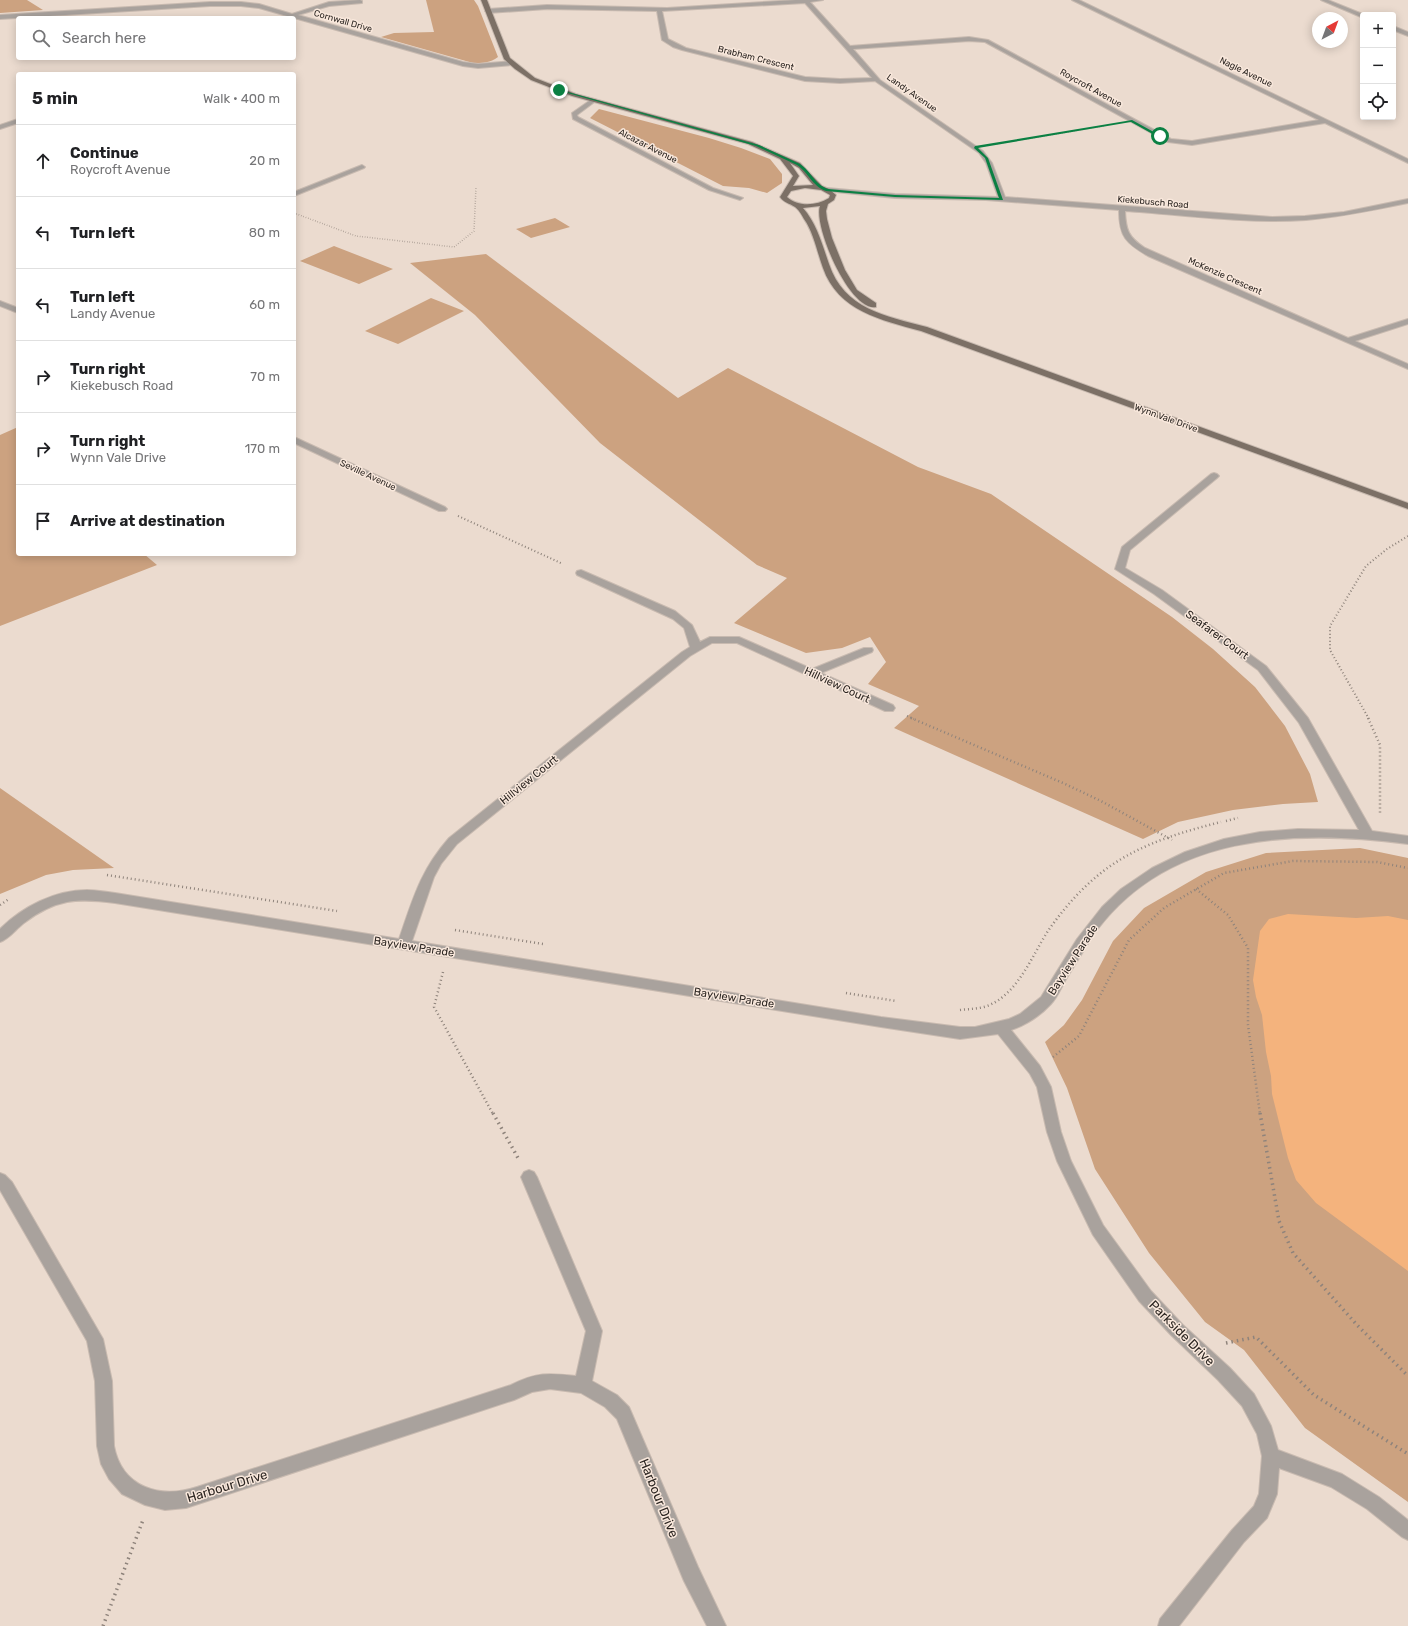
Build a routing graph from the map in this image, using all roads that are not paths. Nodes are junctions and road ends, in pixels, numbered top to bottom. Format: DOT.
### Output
graph roads {
  1 [pos="484,0"];
  2 [pos="539,0"];
  3 [pos="820,0"];
  4 [pos="1075,0"];
  5 [pos="1324,0"];
  6 [pos="806,1"];
  7 [pos="360,2"];
  8 [pos="543,8"];
  9 [pos="658,10"];
  10 [pos="488,11"];
  11 [pos="1360,15"];
  12 [pos="291,16"];
  13 [pos="0,17"];
  14 [pos="296,17"];
  15 [pos="1396,29"];
  16 [pos="1408,34"];
  17 [pos="848,48"];
  18 [pos="512,63"];
  19 [pos="876,79"];
  20 [pos="594,100"];
  21 [pos="1326,121"];
  22 [pos="16,122"];
  23 [pos="0,127"];
  24 [pos="781,156"];
  25 [pos="1408,161"];
  26 [pos="362,166"];
  27 [pos="820,188"];
  28 [pos="788,189"];
  29 [pos="827,190"];
  30 [pos="296,193"];
  31 [pos="895,196"];
  32 [pos="740,198"];
  33 [pos="1002,199"];
  34 [pos="829,201"];
  35 [pos="1408,201"];
  36 [pos="796,204"];
  37 [pos="1122,208"];
  38 [pos="0,303"];
  39 [pos="16,309"];
  40 [pos="1408,321"];
  41 [pos="924,330"];
  42 [pos="1347,341"];
  43 [pos="1408,367"];
  44 [pos="296,441"];
  45 [pos="1214,476"];
  46 [pos="1408,506"];
  47 [pos="442,509"];
  48 [pos="581,573"];
  49 [pos="696,648"];
  50 [pos="868,650"];
  51 [pos="812,673"];
  52 [pos="889,708"];
  53 [pos="1374,836"];
  54 [pos="1408,840"];
  55 [pos="0,937"];
  56 [pos="404,945"];
  57 [pos="1000,1028"];
  58 [pos="529,1177"];
  59 [pos="0,1180"];
  60 [pos="583,1385"];
  61 [pos="1271,1456"];
  62 [pos="1408,1530"];
  63 [pos="717,1626"];
  64 [pos="1167,1626"];
  1 -- 10 [label="main road"];
  2 -- 8 [label="street"];
  3 -- 6 [label="street"];
  4 -- 21 [label="street, Nagle Avenue"];
  5 -- 11 [label="street"];
  6 -- 9 [label="street"];
  6 -- 17 [label="street, Landy Avenue"];
  7 -- 12 [label="street"];
  8 -- 9 [label="street"];
  8 -- 10 [label="street"];
  9 -- 19 [label="street, Brabham Crescent"];
  10 -- 18 [label="main road"];
  12 -- 13 [label="street, Cornwall Drive"];
  14 -- 18 [label="street, Cornwall Drive"];
  15 -- 16 [label="street"];
  17 -- 19 [label="street, Landy Avenue"];
  17 -- 21 [label="street, Roycroft Avenue"];
  18 -- 20 [label="main road"];
  19 -- 33 [label="street, Landy Avenue"];
  20 -- 24 [label="main road"];
  20 -- 32 [label="street, Alcazar Avenue"];
  21 -- 25 [label="street, Nagle Avenue"];
  22 -- 23 [label="street"];
  24 -- 27 [label="main road"];
  24 -- 28 [label="main road"];
  26 -- 30 [label="street"];
  27 -- 28 [label="main road"];
  27 -- 29 [label="main road"];
  28 -- 36 [label="main road, Wynn Vale Drive"];
  29 -- 31 [label="street, Kiekebusch Road"];
  29 -- 34 [label="main road"];
  31 -- 33 [label="street, Kiekebusch Road"];
  31 -- 34 [label="street, Kiekebusch Road"];
  33 -- 37 [label="street, Kiekebusch Road"];
  34 -- 36 [label="main road"];
  34 -- 41 [label="main road, Wynn Vale Drive"];
  35 -- 37 [label="street, Kiekebusch Road"];
  36 -- 41 [label="main road, Wynn Vale Drive"];
  37 -- 42 [label="street, McKenzie Crescent"];
  38 -- 39 [label="street"];
  40 -- 42 [label="street"];
  41 -- 46 [label="main road, Wynn Vale Drive"];
  42 -- 43 [label="street, McKenzie Crescent"];
  44 -- 47 [label="street, Seville Avenue"];
  45 -- 53 [label="street, Seafarer Court"];
  48 -- 49 [label="street"];
  49 -- 51 [label="street, Hillview Court"];
  49 -- 56 [label="street, Hillview Court"];
  50 -- 51 [label="street"];
  51 -- 52 [label="street, Hillview Court"];
  53 -- 54 [label="street, Bayview Parade"];
  53 -- 57 [label="street, Bayview Parade"];
  55 -- 56 [label="street, Bayview Parade"];
  56 -- 57 [label="street, Bayview Parade"];
  57 -- 61 [label="street, Parkside Drive"];
  58 -- 60 [label="street"];
  59 -- 60 [label="street, Harbour Drive"];
  60 -- 63 [label="street, Harbour Drive"];
  61 -- 62 [label="street"];
  61 -- 64 [label="street, Parkside Drive"];
}
